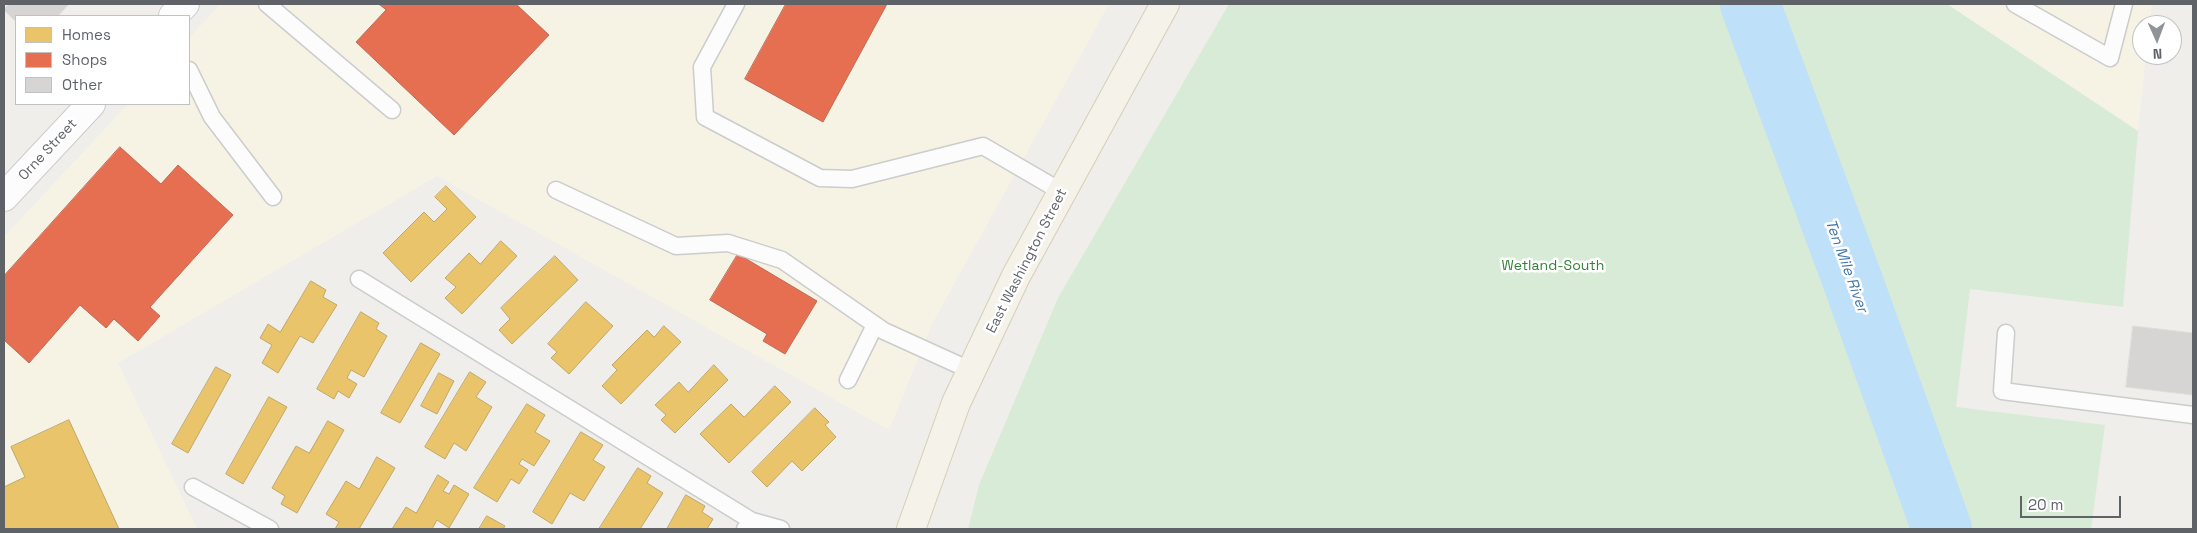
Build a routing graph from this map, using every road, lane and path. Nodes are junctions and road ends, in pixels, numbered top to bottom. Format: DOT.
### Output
graph roads {
  1 [pos="185,4"];
  2 [pos="267,4"];
  3 [pos="736,4"];
  4 [pos="1163,4"];
  5 [pos="2015,4"];
  6 [pos="2124,4"];
  7 [pos="174,15"];
  8 [pos="190,72"];
  9 [pos="90,105"];
  10 [pos="392,110"];
  11 [pos="556,190"];
  12 [pos="1062,192"];
  13 [pos="4,196"];
  14 [pos="273,197"];
  15 [pos="359,278"];
  16 [pos="875,325"];
  17 [pos="2006,333"];
  18 [pos="972,371"];
  19 [pos="848,380"];
  20 [pos="2193,415"];
  21 [pos="193,487"];
  22 [pos="748,525"];
  23 [pos="270,529"];
  24 [pos="781,529"];
  25 [pos="911,529"];
  1 -- 7 [label="street"];
  2 -- 10 [label="lane"];
  3 -- 12 [label="lane"];
  4 -- 12 [label="main road, East Washington Street"];
  5 -- 6 [label="lane"];
  8 -- 14 [label="lane"];
  9 -- 13 [label="street, Orne Street"];
  11 -- 16 [label="lane"];
  12 -- 18 [label="main road, East Washington Street"];
  15 -- 22 [label="lane"];
  16 -- 18 [label="lane"];
  16 -- 19 [label="lane"];
  17 -- 20 [label="lane"];
  18 -- 25 [label="main road, East Washington Street"];
  21 -- 23 [label="lane"];
  22 -- 24 [label="lane"];
}
